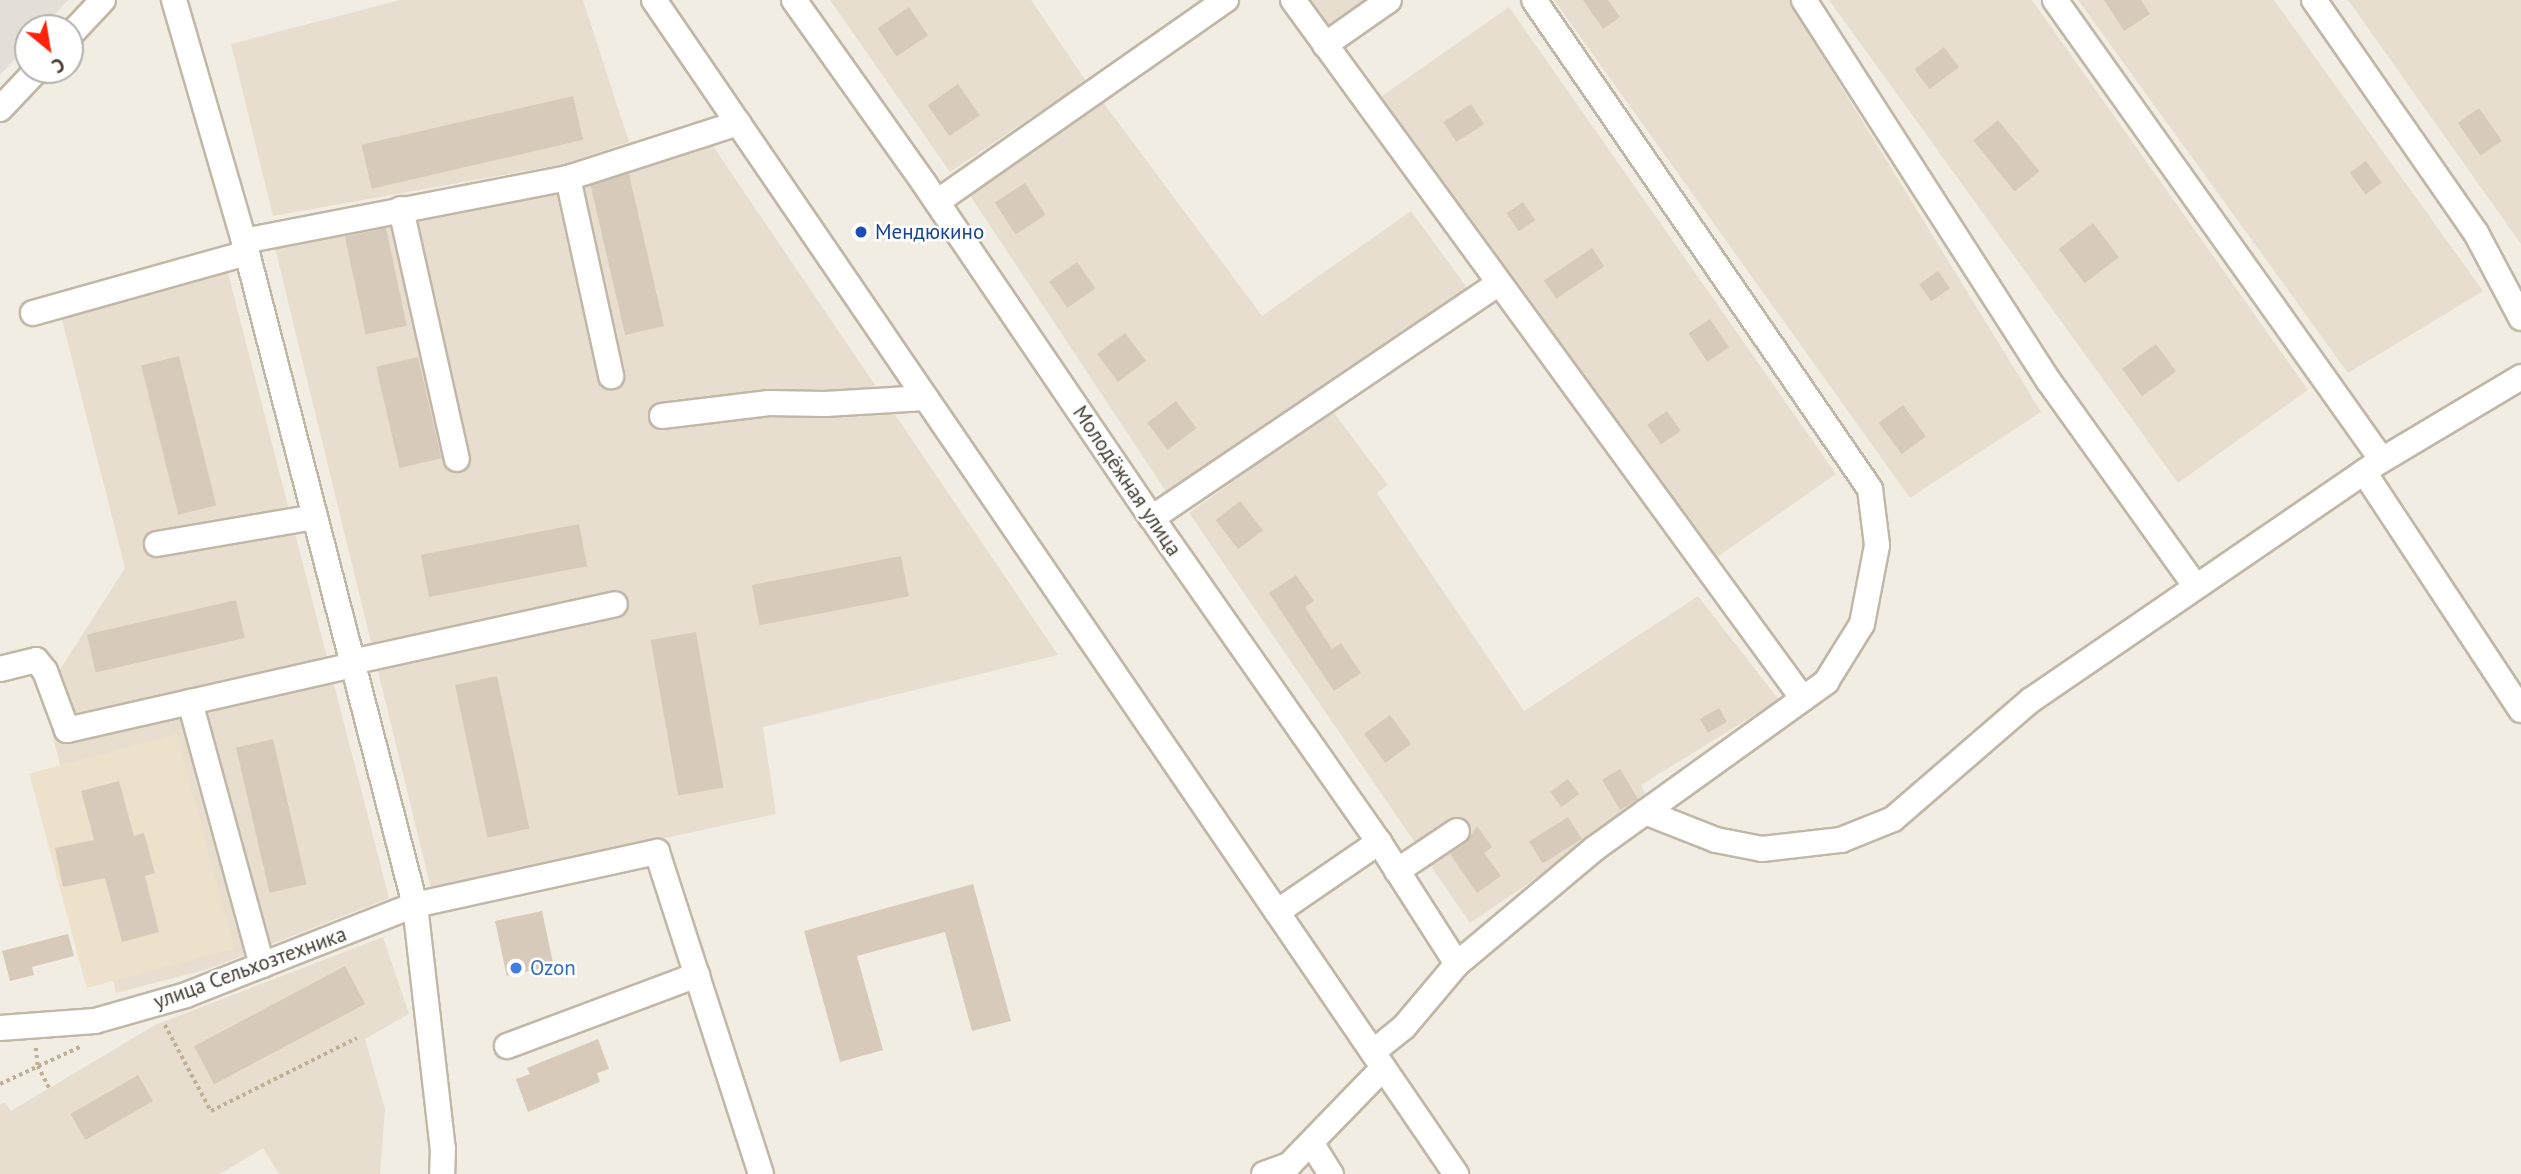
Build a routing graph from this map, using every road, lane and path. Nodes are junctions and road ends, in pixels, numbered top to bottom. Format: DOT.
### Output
graph roads {
  1 [pos="103,0"];
  2 [pos="174,0"];
  3 [pos="654,0"];
  4 [pos="794,0"];
  5 [pos="1226,0"];
  6 [pos="1293,0"];
  7 [pos="1389,0"];
  8 [pos="1534,0"];
  9 [pos="1804,0"];
  10 [pos="2055,0"];
  11 [pos="2314,0"];
  12 [pos="84,20"];
  13 [pos="1325,45"];
  14 [pos="24,84"];
  15 [pos="0,109"];
  16 [pos="738,123"];
  17 [pos="568,178"];
  18 [pos="937,202"];
  19 [pos="401,209"];
  20 [pos="245,247"];
  21 [pos="1499,283"];
  22 [pos="33,313"];
  23 [pos="2521,318"];
  24 [pos="611,376"];
  25 [pos="2521,377"];
  26 [pos="926,398"];
  27 [pos="662,416"];
  28 [pos="457,459"];
  29 [pos="2373,466"];
  30 [pos="315,517"];
  31 [pos="1152,518"];
  32 [pos="157,544"];
  33 [pos="2195,585"];
  34 [pos="615,604"];
  35 [pos="353,664"];
  36 [pos="0,669"];
  37 [pos="1802,699"];
  38 [pos="190,702"];
  39 [pos="2521,710"];
  40 [pos="1645,812"];
  41 [pos="1457,831"];
  42 [pos="1378,842"];
  43 [pos="1397,871"];
  44 [pos="415,905"];
  45 [pos="1277,912"];
  46 [pos="1457,964"];
  47 [pos="262,965"];
  48 [pos="697,975"];
  49 [pos="153,1004"];
  50 [pos="39,1025"];
  51 [pos="0,1028"];
  52 [pos="357,1038"];
  53 [pos="86,1044"];
  54 [pos="507,1046"];
  55 [pos="1378,1060"];
  56 [pos="38,1066"];
  57 [pos="0,1084"];
  58 [pos="49,1088"];
  59 [pos="1312,1144"];
  60 [pos="442,1174"];
  61 [pos="761,1174"];
  62 [pos="1264,1174"];
  63 [pos="1331,1174"];
  64 [pos="1456,1174"];
  1 -- 12 [label="street"];
  2 -- 20 [label="street"];
  3 -- 16 [label="street"];
  4 -- 18 [label="street, Молодёжная улица"];
  5 -- 18 [label="street"];
  6 -- 13 [label="street"];
  7 -- 13 [label="street"];
  8 -- 37 [label="street"];
  9 -- 33 [label="street"];
  10 -- 29 [label="street"];
  11 -- 23 [label="street"];
  13 -- 21 [label="street"];
  14 -- 15 [label="street"];
  16 -- 17 [label="street"];
  16 -- 26 [label="street"];
  17 -- 19 [label="street"];
  17 -- 24 [label="street"];
  18 -- 31 [label="street, Молодёжная улица"];
  19 -- 20 [label="street"];
  19 -- 28 [label="street"];
  20 -- 22 [label="street"];
  20 -- 30 [label="street"];
  21 -- 31 [label="street"];
  21 -- 37 [label="street"];
  25 -- 29 [label="street"];
  26 -- 27 [label="street"];
  26 -- 45 [label="street"];
  29 -- 33 [label="street"];
  29 -- 39 [label="street"];
  30 -- 32 [label="street"];
  30 -- 35 [label="street"];
  31 -- 42 [label="street, Молодёжная улица"];
  33 -- 40 [label="street"];
  34 -- 35 [label="street"];
  35 -- 38 [label="street"];
  35 -- 44 [label="street"];
  36 -- 38 [label="street"];
  37 -- 40 [label="street"];
  38 -- 47 [label="street"];
  40 -- 46 [label="street"];
  41 -- 43 [label="street"];
  42 -- 43 [label="street, Молодёжная улица"];
  42 -- 45 [label="street"];
  43 -- 46 [label="street, Молодёжная улица"];
  44 -- 47 [label="street, улица Сельхозтехника"];
  44 -- 48 [label="street, улица Сельхозтехника"];
  44 -- 60 [label="street"];
  45 -- 55 [label="street"];
  46 -- 55 [label="street"];
  47 -- 49 [label="street, улица Сельхозтехника"];
  48 -- 54 [label="street"];
  48 -- 61 [label="street"];
  49 -- 50 [label="street, улица Сельхозтехника"];
  49 -- 52 [label="path"];
  50 -- 51 [label="street, улица Сельхозтехника"];
  50 -- 56 [label="path"];
  53 -- 56 [label="path"];
  55 -- 59 [label="street"];
  55 -- 64 [label="street"];
  56 -- 57 [label="path"];
  56 -- 58 [label="path"];
  59 -- 62 [label="street"];
  59 -- 63 [label="street"];
}
